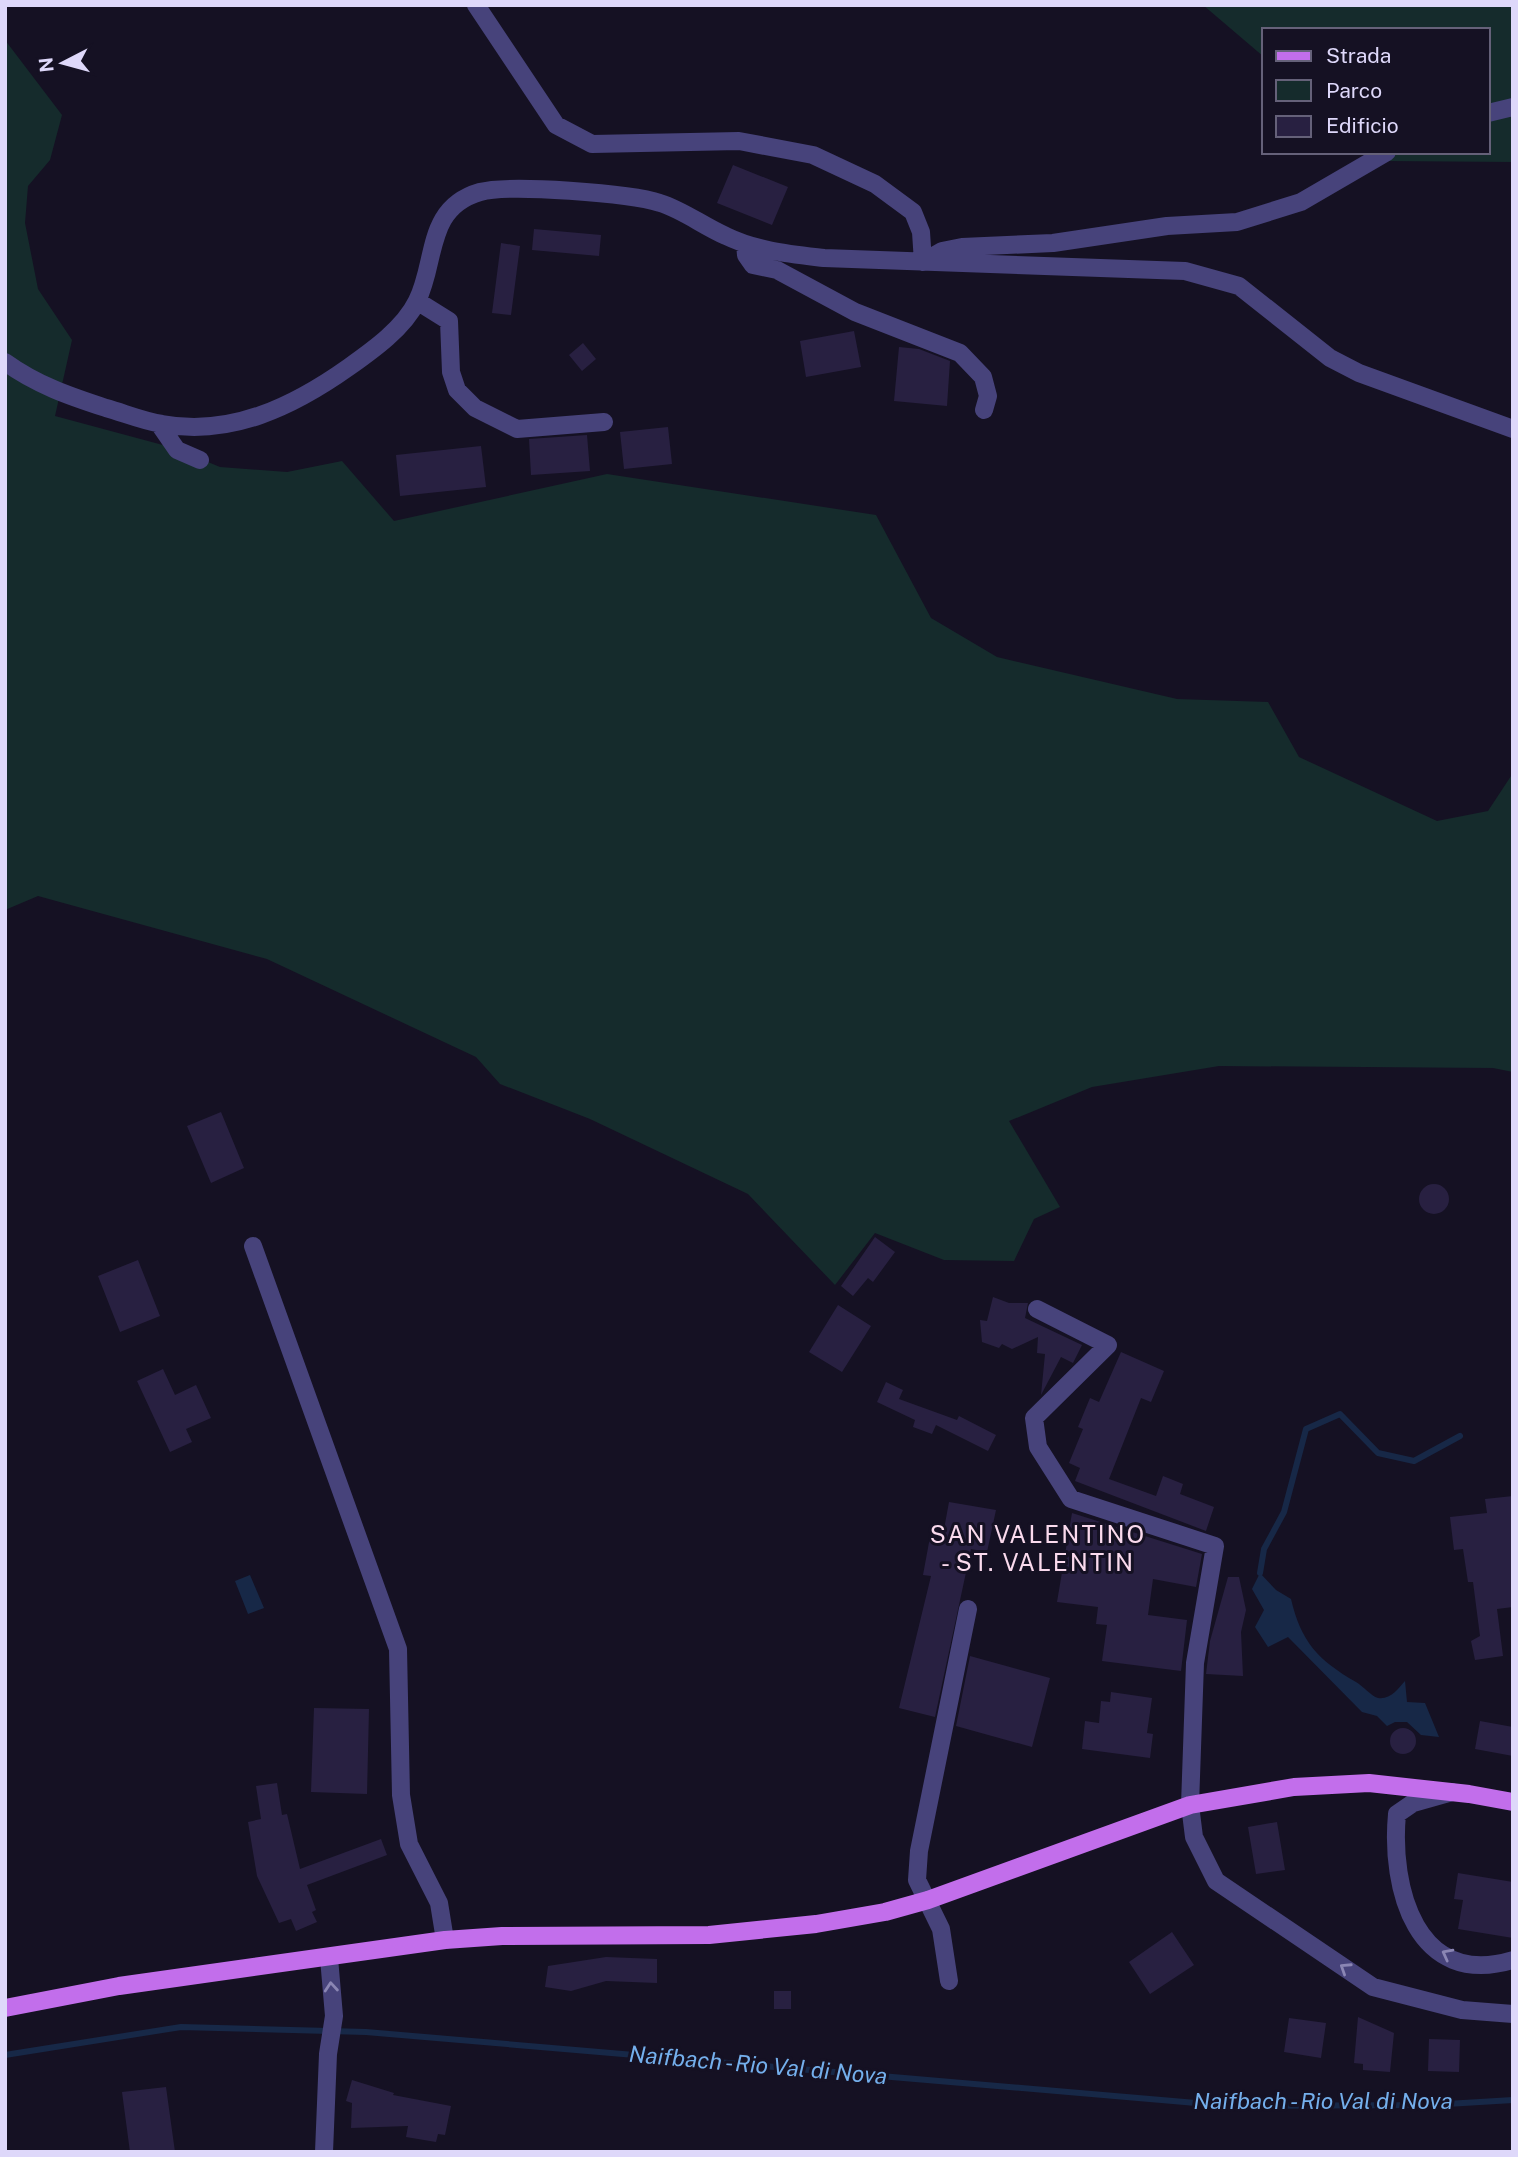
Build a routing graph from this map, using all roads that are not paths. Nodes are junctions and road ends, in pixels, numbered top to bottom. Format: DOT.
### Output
graph roads {
  1 [pos="476,5"];
  2 [pos="1513,107"];
  3 [pos="1490,113"];
  4 [pos="1384,154"];
  5 [pos="744,244"];
  6 [pos="923,262"];
  7 [pos="417,301"];
  8 [pos="5,362"];
  9 [pos="984,410"];
  10 [pos="604,422"];
  11 [pos="159,424"];
  12 [pos="1513,429"];
  13 [pos="200,460"];
  14 [pos="253,1246"];
  15 [pos="1037,1309"];
  16 [pos="968,1609"];
  17 [pos="1452,1792"];
  18 [pos="1513,1802"];
  19 [pos="1190,1805"];
  20 [pos="928,1900"];
  21 [pos="445,1940"];
  22 [pos="328,1958"];
  23 [pos="1513,1960"];
  24 [pos="949,1981"];
  25 [pos="5,2008"];
  26 [pos="1513,2014"];
  27 [pos="324,2152"];
  1 -- 6 [label="street"];
  2 -- 3 [label="street"];
  4 -- 6 [label="street"];
  5 -- 6 [label="street"];
  5 -- 7 [label="street"];
  5 -- 9 [label="street"];
  6 -- 12 [label="street"];
  7 -- 10 [label="street"];
  7 -- 11 [label="street"];
  8 -- 11 [label="street"];
  11 -- 13 [label="street"];
  14 -- 21 [label="street"];
  15 -- 19 [label="street"];
  16 -- 20 [label="street"];
  17 -- 18 [label="main road"];
  17 -- 19 [label="main road"];
  23 -- 17 [label="street, one-way"];
  19 -- 20 [label="main road"];
  26 -- 19 [label="street, one-way"];
  20 -- 21 [label="main road"];
  20 -- 24 [label="street"];
  21 -- 22 [label="main road"];
  22 -- 25 [label="main road"];
  27 -- 22 [label="street, one-way"];
}
